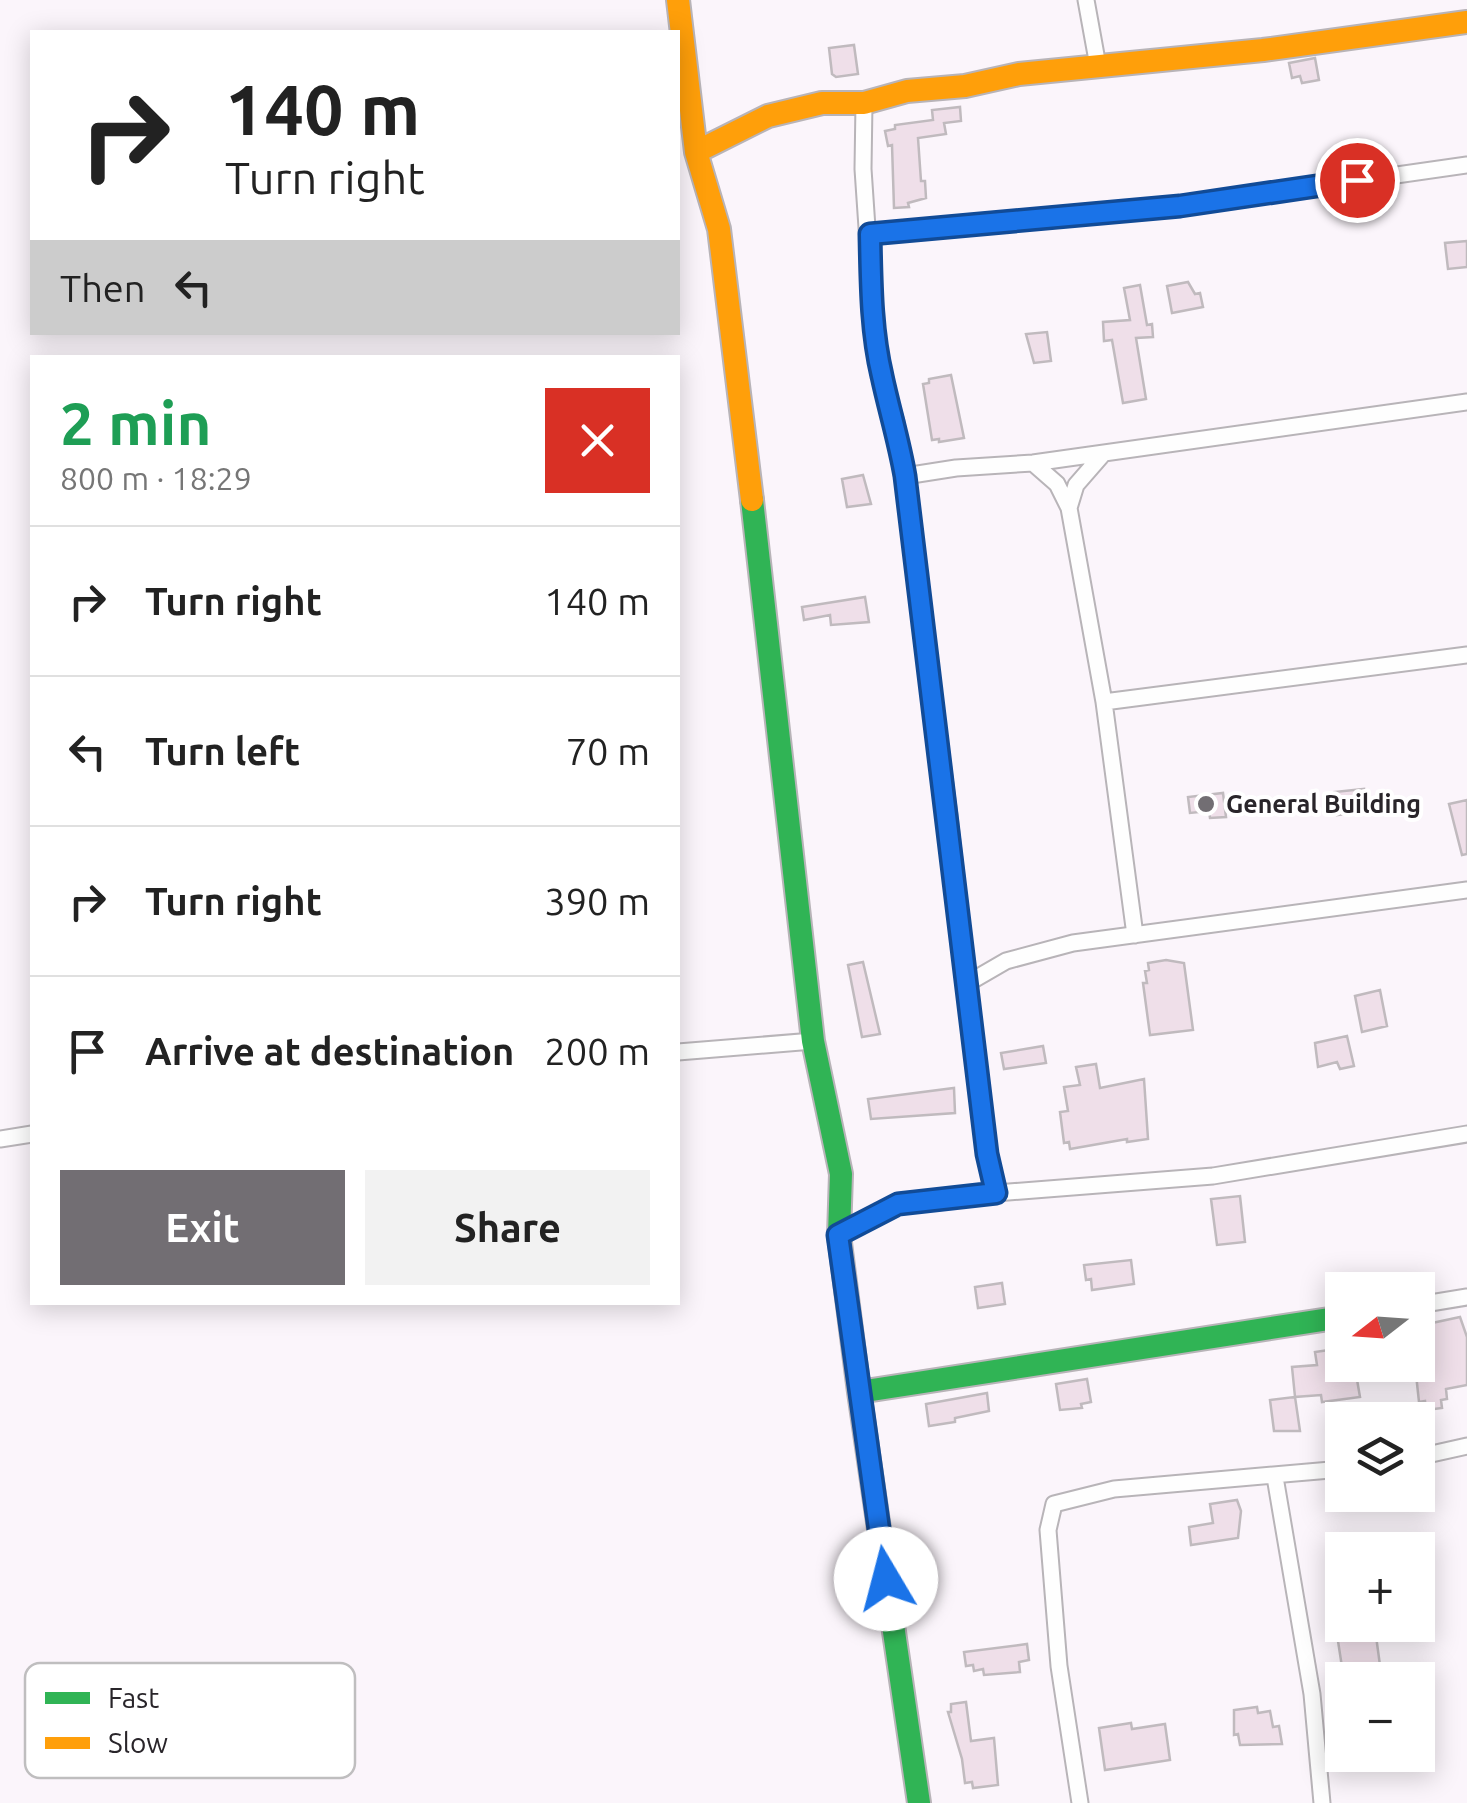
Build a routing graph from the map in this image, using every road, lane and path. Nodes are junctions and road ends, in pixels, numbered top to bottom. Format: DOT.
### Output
graph roads {
  1 [pos="678,0"];
  2 [pos="1086,0"];
  3 [pos="1467,22"];
  4 [pos="1098,66"];
  5 [pos="864,103"];
  6 [pos="696,152"];
  7 [pos="1467,165"];
  8 [pos="870,234"];
  9 [pos="1467,402"];
  10 [pos="1104,453"];
  11 [pos="1033,463"];
  12 [pos="905,476"];
  13 [pos="1069,508"];
  14 [pos="1467,655"];
  15 [pos="1104,702"];
  16 [pos="1467,890"];
  17 [pos="1135,936"];
  18 [pos="968,983"];
  19 [pos="812,1040"];
  20 [pos="680,1052"];
  21 [pos="30,1134"];
  22 [pos="1467,1134"];
  23 [pos="0,1139"];
  24 [pos="996,1193"];
  25 [pos="838,1235"];
  26 [pos="1467,1297"];
  27 [pos="1435,1302"];
  28 [pos="1325,1320"];
  29 [pos="859,1392"];
  30 [pos="1467,1446"];
  31 [pos="1435,1453"];
  32 [pos="1325,1471"];
  33 [pos="1275,1477"];
  34 [pos="919,1803"];
  35 [pos="1080,1803"];
  36 [pos="1322,1803"];
  1 -- 6 [label="street"];
  2 -- 4 [label="street"];
  3 -- 4 [label="street"];
  4 -- 5 [label="street"];
  5 -- 6 [label="street"];
  5 -- 8 [label="street"];
  6 -- 19 [label="street"];
  7 -- 8 [label="street"];
  8 -- 12 [label="street"];
  9 -- 10 [label="street"];
  10 -- 11 [label="street"];
  10 -- 13 [label="street"];
  11 -- 12 [label="street"];
  11 -- 13 [label="street"];
  12 -- 18 [label="street"];
  13 -- 15 [label="street"];
  14 -- 15 [label="street"];
  15 -- 17 [label="street"];
  16 -- 17 [label="street"];
  17 -- 18 [label="street"];
  18 -- 24 [label="street"];
  19 -- 20 [label="street"];
  19 -- 25 [label="street"];
  21 -- 23 [label="street"];
  22 -- 24 [label="street"];
  24 -- 25 [label="street"];
  25 -- 29 [label="street"];
  26 -- 27 [label="street"];
  28 -- 29 [label="street"];
  29 -- 34 [label="street"];
  30 -- 31 [label="street"];
  32 -- 33 [label="street"];
  33 -- 35 [label="street"];
  33 -- 36 [label="street"];
}
